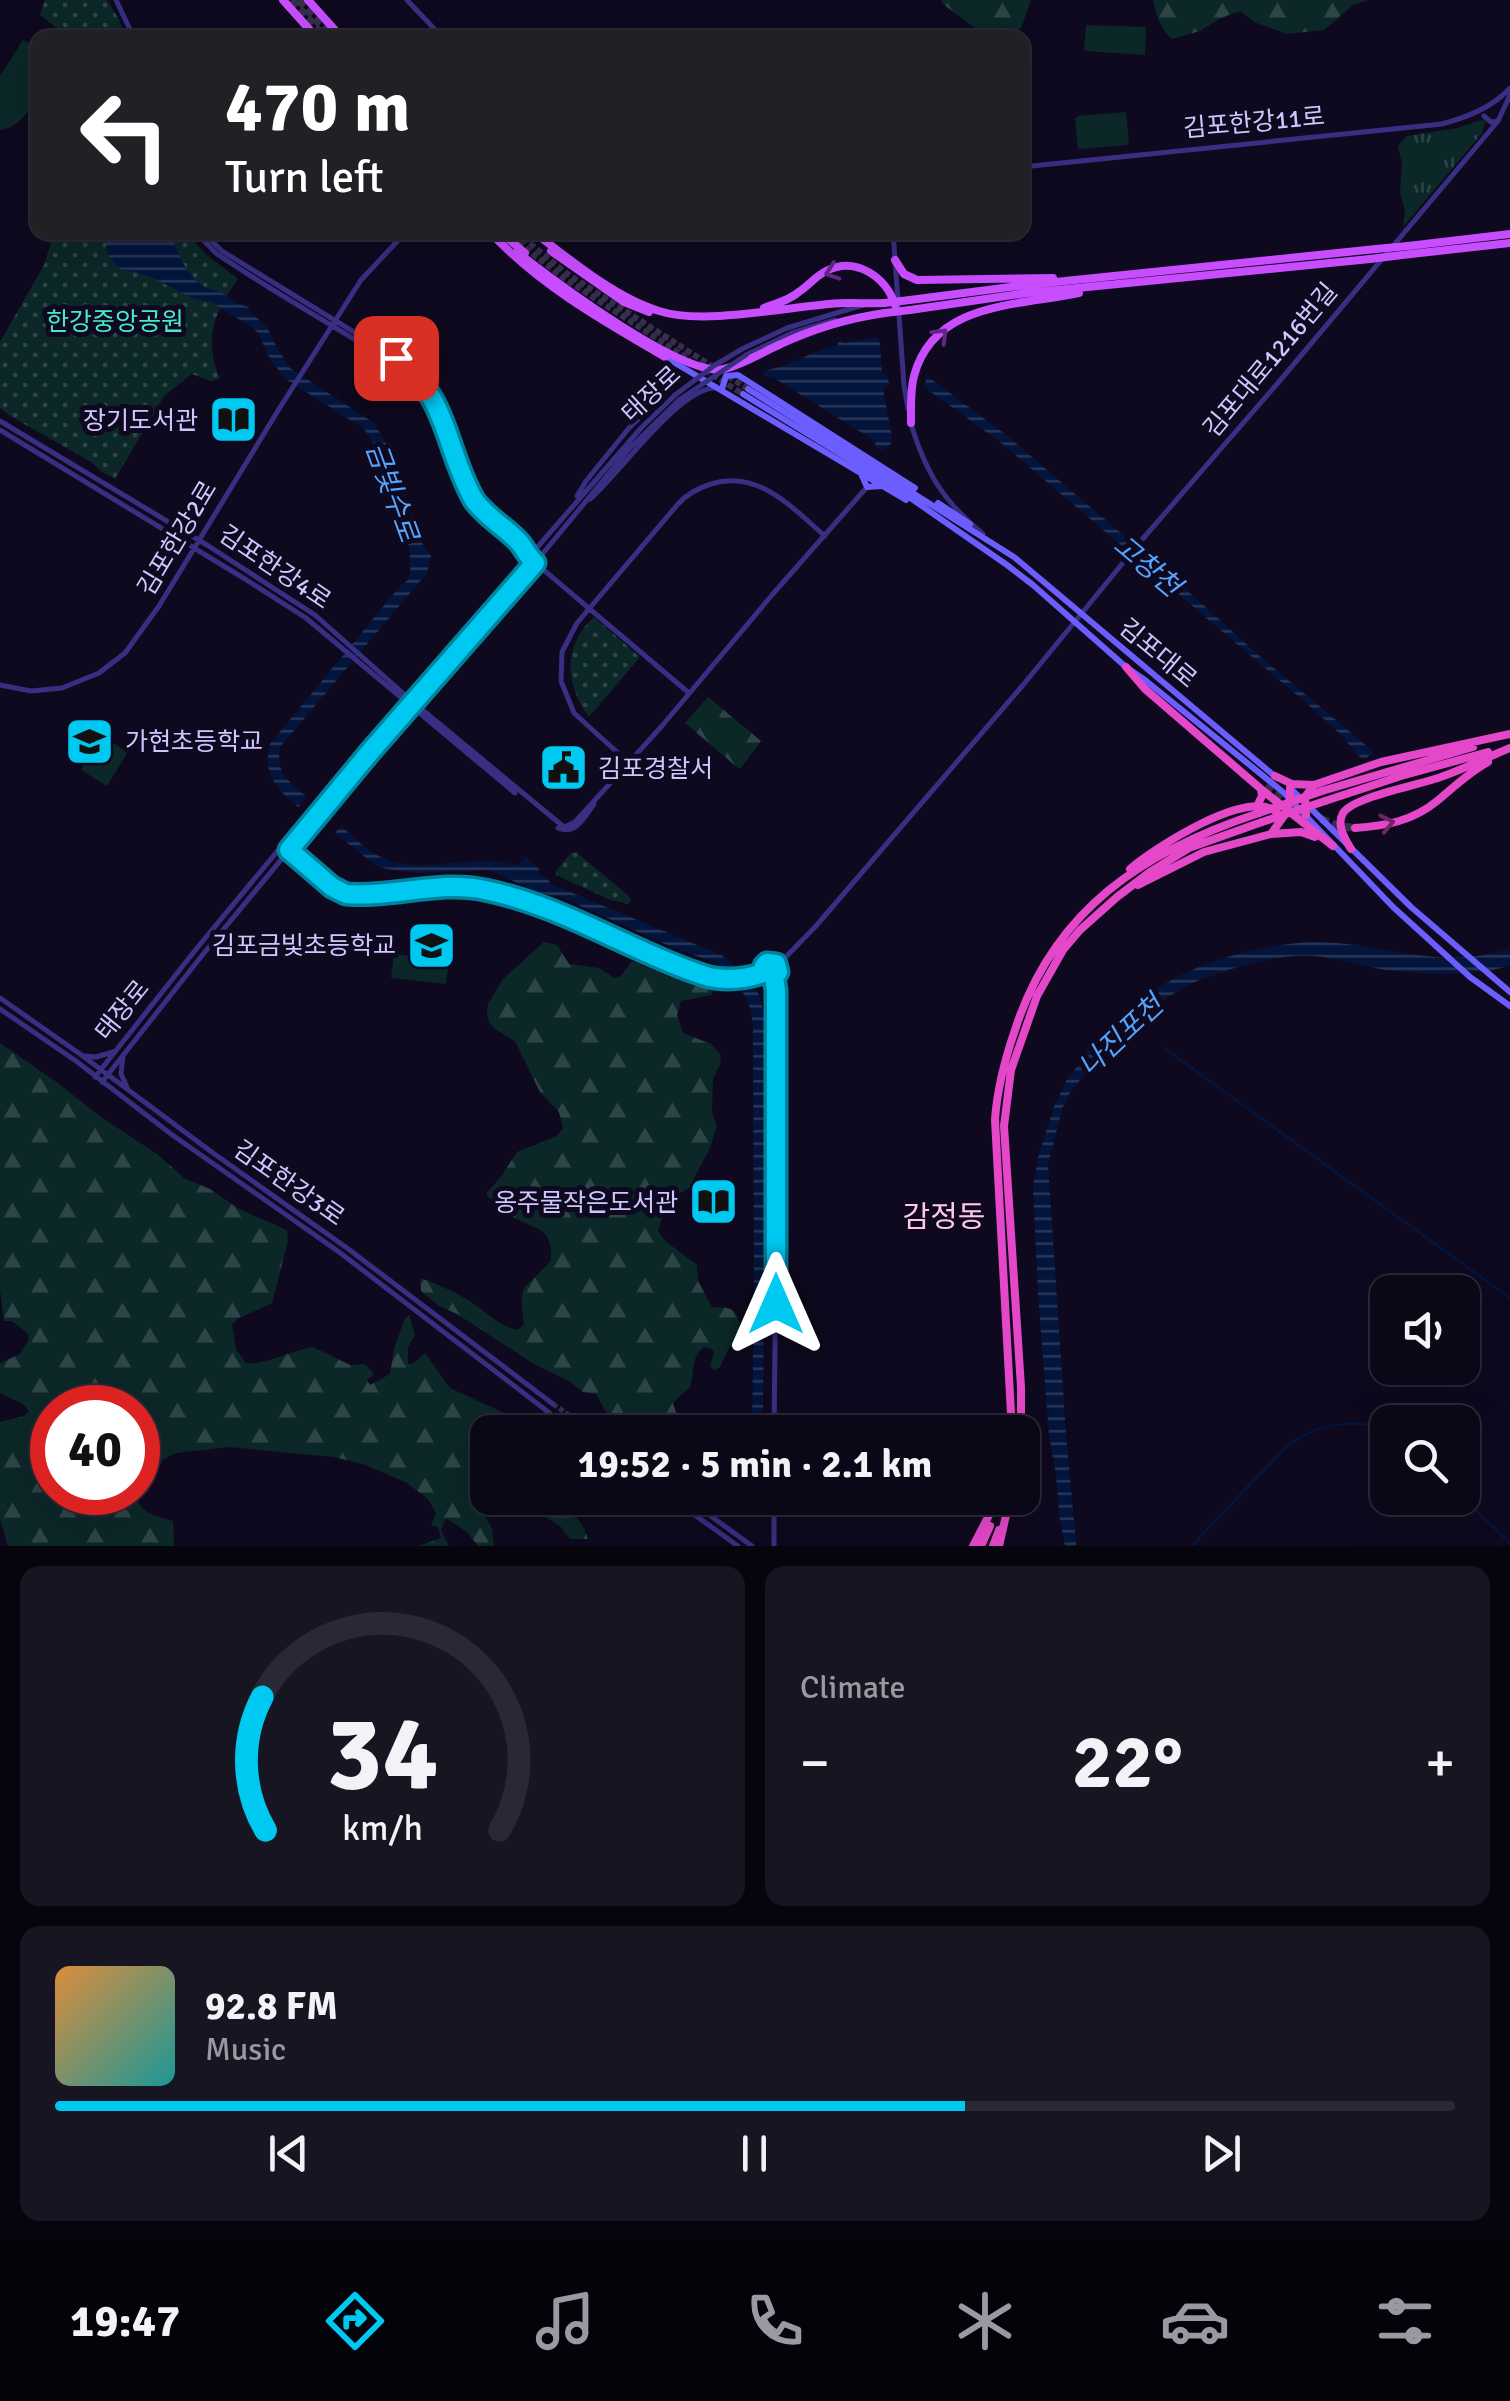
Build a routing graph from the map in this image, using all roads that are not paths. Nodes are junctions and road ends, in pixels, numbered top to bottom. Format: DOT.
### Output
graph roads {
  1 [pos="116,0"];
  2 [pos="283,0"];
  3 [pos="308,0"];
  4 [pos="406,0"];
  5 [pos="130,30"];
  6 [pos="310,30"];
  7 [pos="335,30"];
  8 [pos="435,30"];
  9 [pos="1510,92"];
  10 [pos="1494,103"];
  11 [pos="1485,106"];
  12 [pos="1502,110"];
  13 [pos="1486,118"];
  14 [pos="1498,121"];
  15 [pos="1488,131"];
  16 [pos="1030,167"];
  17 [pos="1030,167"];
  18 [pos="1510,234"];
  19 [pos="205,240"];
  20 [pos="398,240"];
  21 [pos="497,240"];
  22 [pos="510,240"];
  23 [pos="541,240"];
  24 [pos="893,240"];
  25 [pos="1510,243"];
  26 [pos="517,252"];
  27 [pos="895,260"];
  28 [pos="1097,278"];
  29 [pos="1112,286"];
  30 [pos="866,304"];
  31 [pos="910,305"];
  32 [pos="884,308"];
  33 [pos="751,312"];
  34 [pos="898,314"];
  35 [pos="868,315"];
  36 [pos="333,323"];
  37 [pos="655,344"];
  38 [pos="744,352"];
  39 [pos="665,357"];
  40 [pos="698,367"];
  41 [pos="722,389"];
  42 [pos="0,421"];
  43 [pos="911,423"];
  44 [pos="0,430"];
  45 [pos="860,474"];
  46 [pos="883,486"];
  47 [pos="868,488"];
  48 [pos="574,509"];
  49 [pos="938,518"];
  50 [pos="970,524"];
  51 [pos="825,536"];
  52 [pos="199,540"];
  53 [pos="991,541"];
  54 [pos="194,548"];
  55 [pos="528,557"];
  56 [pos="535,563"];
  57 [pos="589,608"];
  58 [pos="1082,614"];
  59 [pos="1075,622"];
  60 [pos="337,638"];
  61 [pos="1126,667"];
  62 [pos="0,685"];
  63 [pos="688,693"];
  64 [pos="406,698"];
  65 [pos="412,704"];
  66 [pos="1510,734"];
  67 [pos="1510,749"];
  68 [pos="629,763"];
  69 [pos="1275,776"];
  70 [pos="1263,788"];
  71 [pos="1290,788"];
  72 [pos="1320,792"];
  73 [pos="1290,800"];
  74 [pos="1304,802"];
  75 [pos="1287,811"];
  76 [pos="1260,813"];
  77 [pos="1306,815"];
  78 [pos="1278,825"];
  79 [pos="1355,828"];
  80 [pos="1271,834"];
  81 [pos="1333,846"];
  82 [pos="286,848"];
  83 [pos="1350,850"];
  84 [pos="1117,897"];
  85 [pos="776,966"];
  86 [pos="763,973"];
  87 [pos="774,977"];
  88 [pos="1510,992"];
  89 [pos="0,998"];
  90 [pos="1510,1006"];
  91 [pos="0,1009"];
  92 [pos="119,1052"];
  93 [pos="80,1054"];
  94 [pos="101,1070"];
  95 [pos="108,1074"];
  96 [pos="96,1076"];
  97 [pos="102,1082"];
  98 [pos="128,1090"];
  99 [pos="553,1404"];
  100 [pos="547,1411"];
  101 [pos="774,1415"];
  102 [pos="1012,1415"];
  103 [pos="1020,1415"];
  104 [pos="694,1515"];
  105 [pos="709,1515"];
  106 [pos="774,1515"];
  107 [pos="989,1515"];
  108 [pos="992,1515"];
  109 [pos="1005,1515"];
  110 [pos="774,1544"];
  111 [pos="738,1546"];
  112 [pos="752,1546"];
  113 [pos="973,1546"];
  114 [pos="981,1546"];
  115 [pos="996,1546"];
  1 -- 5 [label="street"];
  2 -- 6 [label="main road"];
  3 -- 7 [label="main road"];
  4 -- 8 [label="street"];
  9 -- 10 [label="street"];
  9 -- 12 [label="street"];
  10 -- 11 [label="street"];
  10 -- 12 [label="street"];
  11 -- 13 [label="street"];
  11 -- 16 [label="street, 김포한강11로"];
  12 -- 14 [label="street"];
  13 -- 14 [label="street"];
  13 -- 15 [label="street"];
  13 -- 17 [label="street, 김포한강11로"];
  14 -- 15 [label="street, 김포대로1216번길"];
  15 -- 58 [label="street, 김포대로1216번길"];
  18 -- 28 [label="main road, 태장로, bridge"];
  19 -- 36 [label="street"];
  20 -- 36 [label="street, 김포한강2로"];
  21 -- 39 [label="main road, 김포대로"];
  22 -- 37 [label="main road"];
  23 -- 33 [label="main road"];
  24 -- 27 [label="street"];
  25 -- 29 [label="main road, 태장로, bridge"];
  26 -- 37 [label="main road"];
  27 -- 28 [label="main road"];
  27 -- 34 [label="street"];
  28 -- 31 [label="main road, 태장로"];
  29 -- 31 [label="main road, 태장로"];
  43 -- 29 [label="main road, one-way"];
  30 -- 32 [label="main road, 태장로"];
  30 -- 33 [label="main road"];
  30 -- 38 [label="street, 태장로"];
  31 -- 32 [label="main road, 태장로, bridge"];
  32 -- 35 [label="main road, 태장로"];
  34 -- 33 [label="main road, one-way"];
  34 -- 43 [label="street"];
  35 -- 38 [label="street, 태장로"];
  35 -- 40 [label="main road"];
  36 -- 52 [label="street, 김포한강2로"];
  36 -- 55 [label="street"];
  37 -- 40 [label="main road"];
  38 -- 48 [label="street, 태장로, bridge"];
  39 -- 40 [label="main road"];
  39 -- 41 [label="main road, 김포대로"];
  39 -- 48 [label="street"];
  41 -- 45 [label="main road, 김포대로"];
  41 -- 48 [label="street"];
  41 -- 50 [label="main road"];
  42 -- 52 [label="street, 김포한강4로"];
  43 -- 50 [label="street"];
  44 -- 54 [label="street, 김포한강4로"];
  45 -- 46 [label="main road, 김포대로"];
  45 -- 47 [label="main road"];
  46 -- 47 [label="main road"];
  46 -- 49 [label="main road, 김포대로"];
  47 -- 51 [label="street"];
  48 -- 55 [label="street, 태장로"];
  48 -- 56 [label="street, 태장로"];
  49 -- 53 [label="main road, 김포대로"];
  49 -- 59 [label="main road, 김포대로"];
  50 -- 53 [label="street"];
  51 -- 57 [label="street"];
  51 -- 63 [label="street"];
  52 -- 54 [label="street, 김포한강2로"];
  52 -- 60 [label="street, 김포한강4로"];
  53 -- 58 [label="main road, 김포대로"];
  54 -- 60 [label="street, 김포한강4로"];
  54 -- 62 [label="street, 김포한강2로"];
  55 -- 56 [label="street"];
  55 -- 64 [label="street, 태장로"];
  56 -- 57 [label="street"];
  56 -- 65 [label="street, 태장로"];
  57 -- 63 [label="street"];
  57 -- 68 [label="street"];
  58 -- 59 [label="street, 김포대로1216번길"];
  58 -- 69 [label="main road, 김포대로"];
  59 -- 61 [label="main road, 김포대로"];
  59 -- 85 [label="street, 김포대로1216번길"];
  60 -- 64 [label="street, 김포한강4로"];
  61 -- 70 [label="highway"];
  61 -- 73 [label="main road, 김포대로"];
  63 -- 68 [label="street"];
  64 -- 65 [label="street, 김포한강4로"];
  64 -- 82 [label="street, 태장로"];
  65 -- 68 [label="street, 김포한강4로"];
  65 -- 82 [label="street, 태장로"];
  66 -- 72 [label="highway"];
  67 -- 72 [label="highway"];
  79 -- 67 [label="highway, one-way"];
  67 -- 83 [label="highway"];
  69 -- 71 [label="main road, 김포대로"];
  69 -- 72 [label="highway"];
  70 -- 75 [label="highway"];
  70 -- 76 [label="highway"];
  71 -- 73 [label="highway"];
  71 -- 74 [label="main road, 김포대로"];
  72 -- 74 [label="highway"];
  72 -- 76 [label="highway, bridge"];
  73 -- 75 [label="highway"];
  73 -- 77 [label="main road, 김포대로"];
  74 -- 77 [label="highway"];
  74 -- 83 [label="main road, 김포대로"];
  75 -- 78 [label="highway"];
  75 -- 81 [label="highway"];
  76 -- 78 [label="highway"];
  76 -- 84 [label="highway"];
  76 -- 102 [label="highway"];
  77 -- 81 [label="main road, 김포대로"];
  78 -- 80 [label="highway"];
  80 -- 81 [label="highway"];
  80 -- 84 [label="highway"];
  81 -- 90 [label="main road, 김포대로"];
  82 -- 86 [label="street"];
  82 -- 92 [label="street"];
  83 -- 88 [label="main road, 김포대로"];
  84 -- 103 [label="highway"];
  85 -- 86 [label="street"];
  85 -- 87 [label="street"];
  86 -- 87 [label="street"];
  87 -- 101 [label="street"];
  89 -- 93 [label="street, 김포한강3로"];
  91 -- 96 [label="street, 김포한강3로"];
  92 -- 93 [label="street"];
  92 -- 94 [label="street, 태장로"];
  92 -- 95 [label="street"];
  92 -- 98 [label="street"];
  93 -- 94 [label="street, 김포한강3로"];
  94 -- 95 [label="street, 김포한강3로"];
  94 -- 96 [label="street, 태장로"];
  95 -- 97 [label="street"];
  95 -- 98 [label="street, 김포한강3로"];
  96 -- 97 [label="street, 김포한강3로"];
  97 -- 100 [label="street, 김포한강3로"];
  98 -- 99 [label="street, 김포한강3로"];
  104 -- 111 [label="street"];
  105 -- 112 [label="street"];
  106 -- 110 [label="street"];
  107 -- 113 [label="highway"];
  108 -- 114 [label="highway"];
  109 -- 115 [label="highway"];
}
